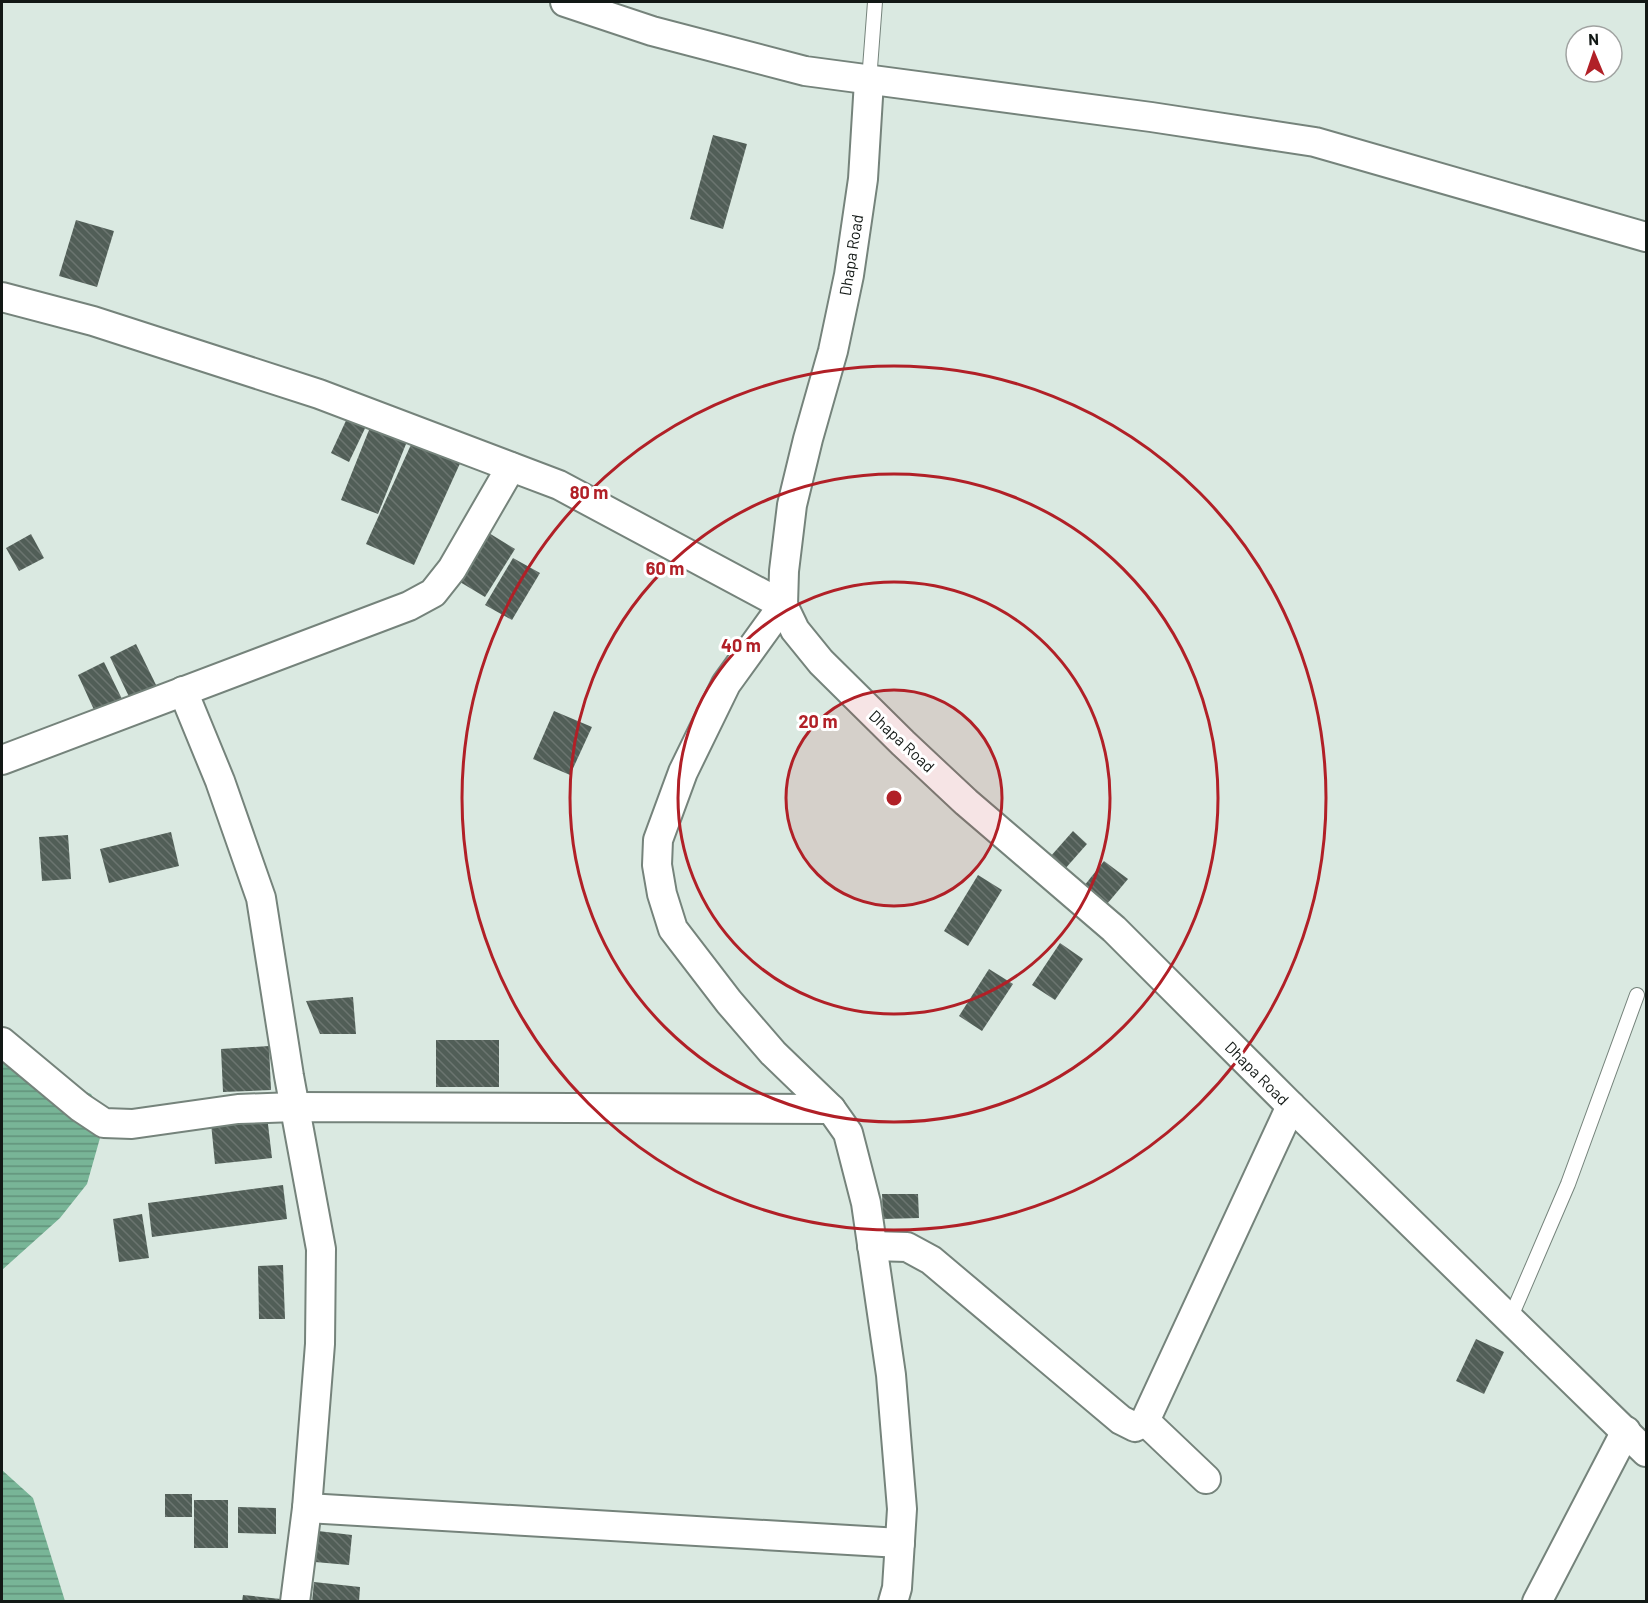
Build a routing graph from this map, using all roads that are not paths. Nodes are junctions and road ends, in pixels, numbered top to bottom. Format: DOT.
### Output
graph roads {
  1 [pos="565,2"];
  2 [pos="875,2"];
  3 [pos="869,81"];
  4 [pos="1647,237"];
  5 [pos="2,297"];
  6 [pos="511,467"];
  7 [pos="783,605"];
  8 [pos="183,691"];
  9 [pos="2,760"];
  10 [pos="1637,995"];
  11 [pos="2,1042"];
  12 [pos="1291,1106"];
  13 [pos="295,1107"];
  14 [pos="831,1109"];
  15 [pos="872,1246"];
  16 [pos="1510,1319"];
  17 [pos="1145,1421"];
  18 [pos="1626,1431"];
  19 [pos="1647,1452"];
  20 [pos="1206,1479"];
  21 [pos="308,1508"];
  22 [pos="900,1543"];
  23 [pos="902,1597"];
  24 [pos="295,1602"];
  25 [pos="1537,1602"];
  1 -- 3 [label="street"];
  2 -- 3 [label="lane"];
  3 -- 4 [label="street"];
  3 -- 7 [label="street, Dhapa Road"];
  5 -- 6 [label="street"];
  6 -- 7 [label="street"];
  6 -- 8 [label="street"];
  7 -- 12 [label="street, Dhapa Road"];
  7 -- 14 [label="street"];
  8 -- 9 [label="street"];
  8 -- 13 [label="street"];
  10 -- 16 [label="lane"];
  11 -- 13 [label="street"];
  12 -- 16 [label="street, Dhapa Road"];
  12 -- 17 [label="street"];
  13 -- 14 [label="street"];
  13 -- 21 [label="street"];
  14 -- 15 [label="street"];
  15 -- 17 [label="street"];
  15 -- 22 [label="street"];
  16 -- 18 [label="street, Dhapa Road"];
  17 -- 20 [label="street"];
  18 -- 19 [label="street, Dhapa Road"];
  18 -- 25 [label="street"];
  21 -- 22 [label="street"];
  21 -- 24 [label="street"];
  22 -- 23 [label="street"];
}
